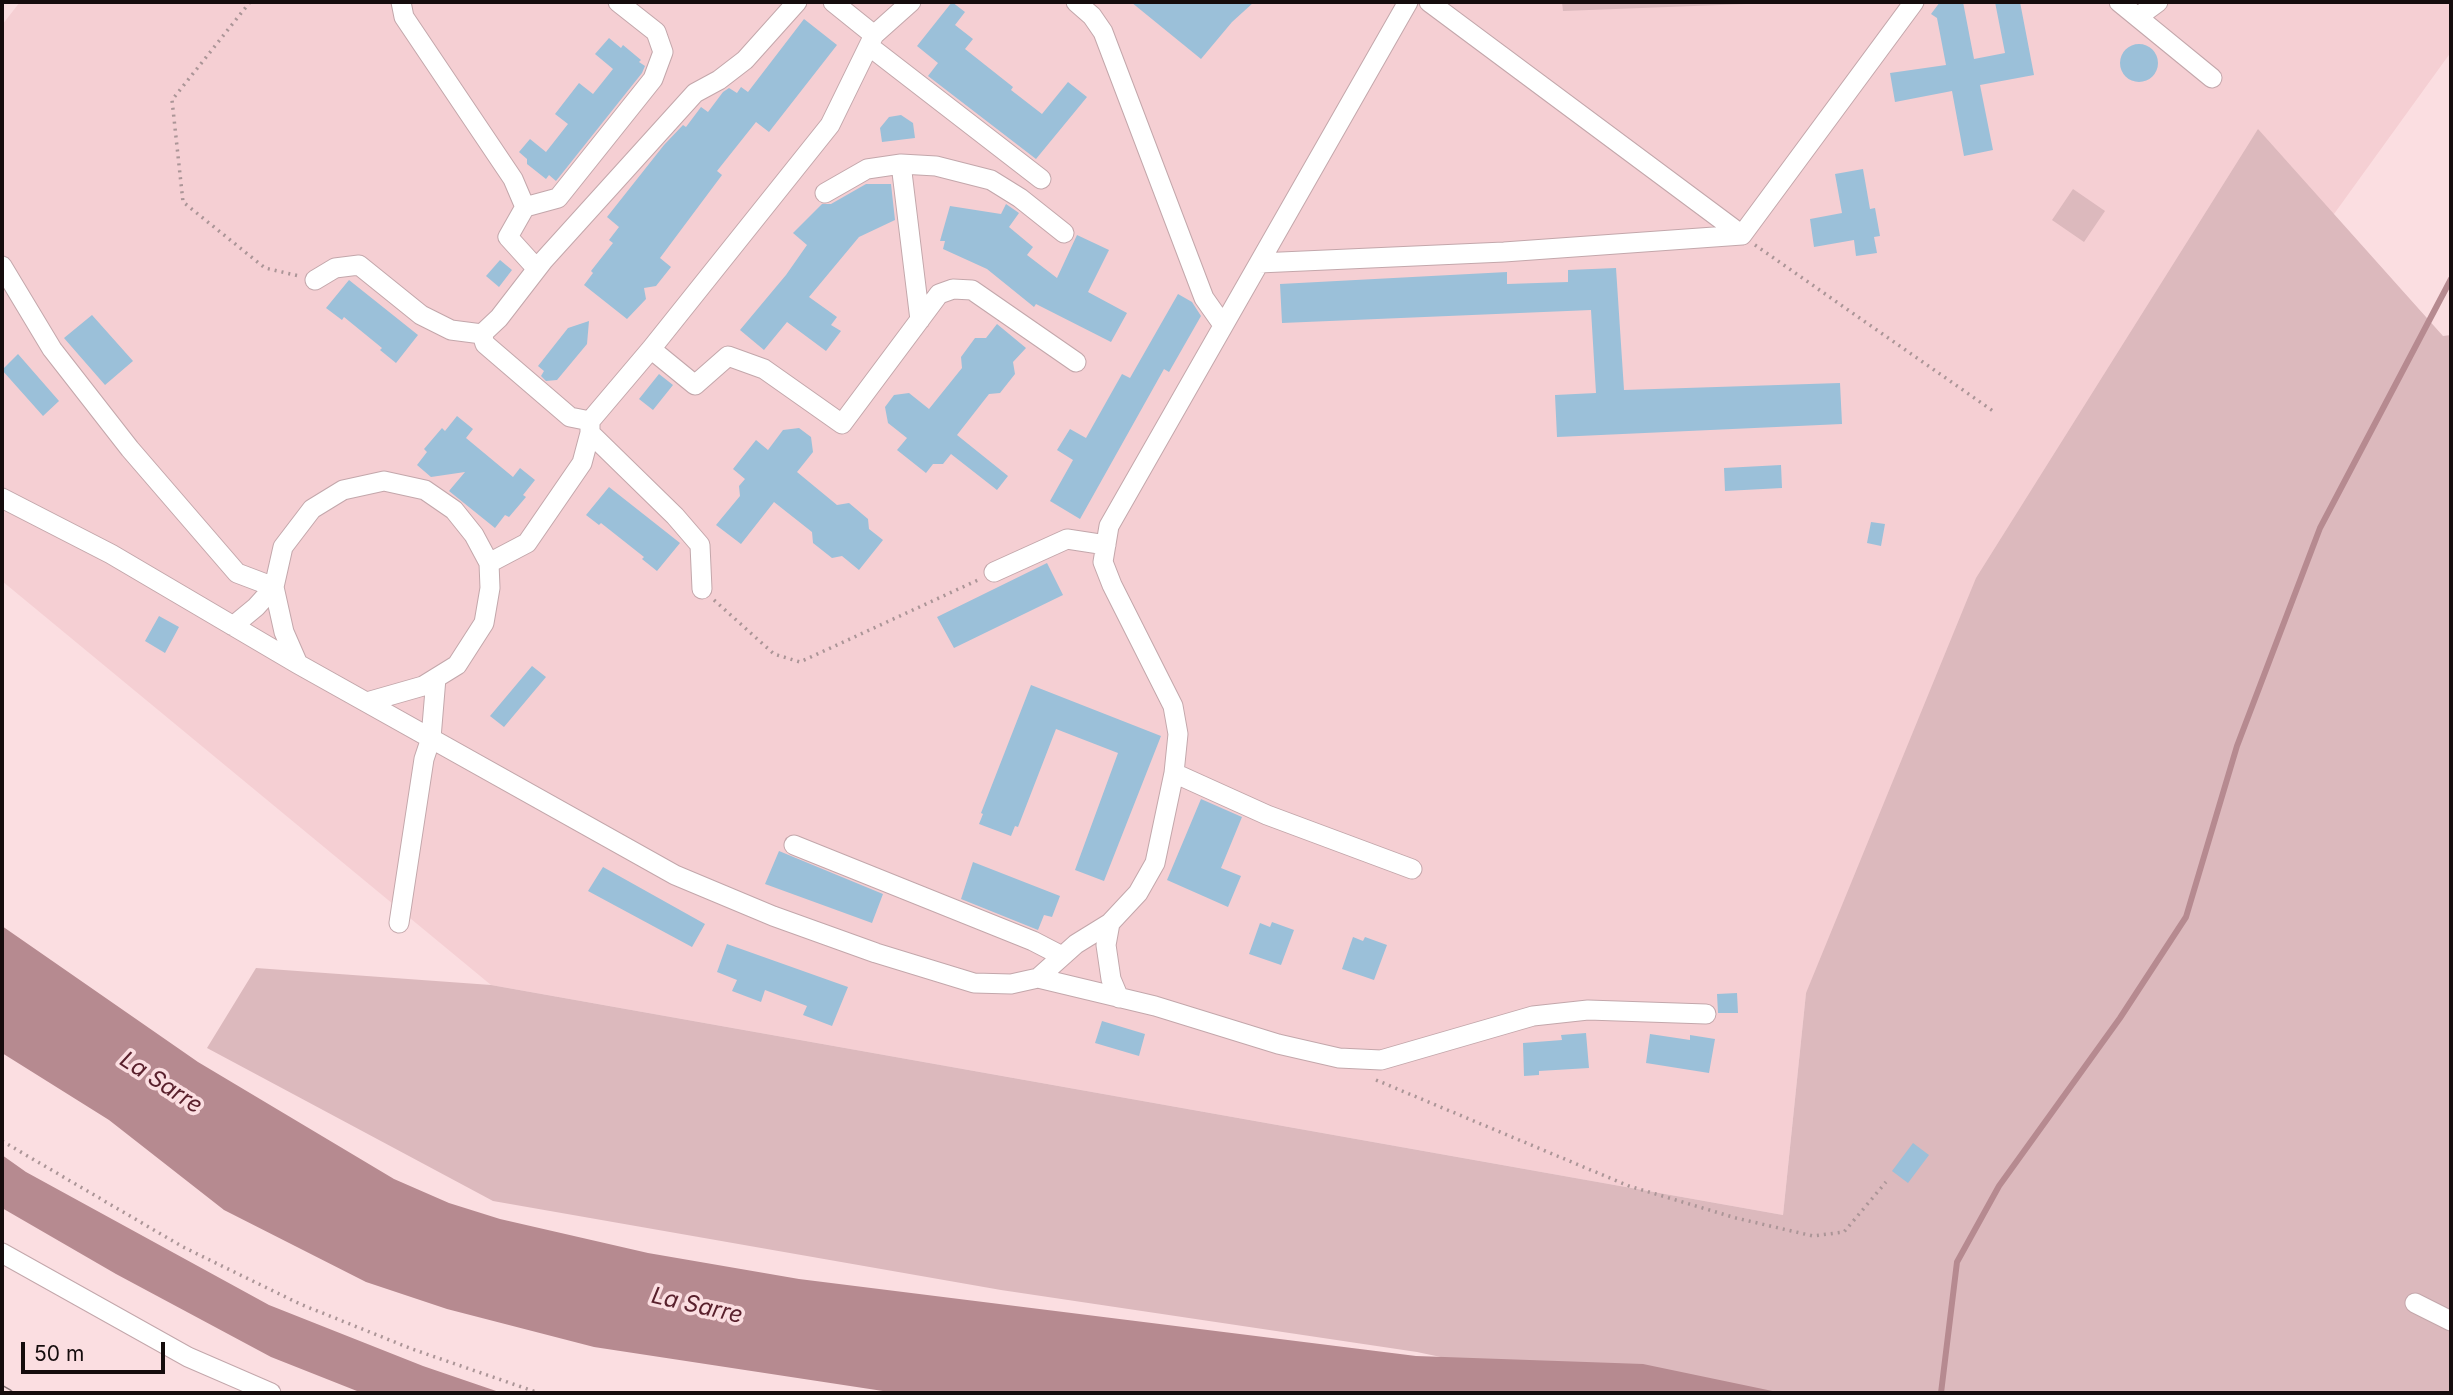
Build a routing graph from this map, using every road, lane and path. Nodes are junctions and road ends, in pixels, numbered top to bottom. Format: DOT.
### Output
graph roads {
  1 [pos="250,2"];
  2 [pos="401,2"];
  3 [pos="618,2"];
  4 [pos="797,2"];
  5 [pos="833,2"];
  6 [pos="911,2"];
  7 [pos="1076,2"];
  8 [pos="1408,2"];
  9 [pos="1429,2"];
  10 [pos="1914,2"];
  11 [pos="2119,2"];
  12 [pos="2158,2"];
  13 [pos="2139,16"];
  14 [pos="871,41"];
  15 [pos="2212,78"];
  16 [pos="901,164"];
  17 [pos="1041,179"];
  18 [pos="825,193"];
  19 [pos="525,206"];
  20 [pos="1064,233"];
  21 [pos="1742,236"];
  22 [pos="1259,263"];
  23 [pos="2,266"];
  24 [pos="537,269"];
  25 [pos="315,280"];
  26 [pos="920,320"];
  27 [pos="1223,325"];
  28 [pos="482,334"];
  29 [pos="651,349"];
  30 [pos="1076,362"];
  31 [pos="1993,411"];
  32 [pos="590,427"];
  33 [pos="2,498"];
  34 [pos="1106,545"];
  35 [pos="489,563"];
  36 [pos="994,572"];
  37 [pos="274,587"];
  38 [pos="702,589"];
  39 [pos="233,626"];
  40 [pos="298,664"];
  41 [pos="436,678"];
  42 [pos="367,702"];
  43 [pos="431,738"];
  44 [pos="1174,774"];
  45 [pos="794,845"];
  46 [pos="1412,869"];
  47 [pos="399,923"];
  48 [pos="1110,923"];
  49 [pos="1062,956"];
  50 [pos="1038,978"];
  51 [pos="1119,998"];
  52 [pos="1706,1014"];
  53 [pos="1366,1059"];
  54 [pos="2,1141"];
  55 [pos="1886,1182"];
  56 [pos="2,1253"];
  57 [pos="2415,1303"];
  58 [pos="2451,1321"];
  59 [pos="271,1393"];
  60 [pos="539,1393"];
  1 -- 25 [label="path"];
  2 -- 19 [label="street"];
  3 -- 19 [label="street"];
  4 -- 24 [label="street"];
  5 -- 14 [label="street"];
  6 -- 14 [label="street"];
  7 -- 27 [label="street"];
  8 -- 22 [label="street"];
  9 -- 21 [label="street"];
  10 -- 21 [label="street"];
  11 -- 13 [label="street"];
  12 -- 13 [label="street"];
  13 -- 15 [label="street"];
  14 -- 17 [label="street"];
  14 -- 29 [label="street"];
  16 -- 18 [label="street"];
  16 -- 20 [label="street"];
  16 -- 26 [label="street"];
  19 -- 24 [label="street"];
  21 -- 22 [label="street"];
  21 -- 31 [label="path"];
  22 -- 27 [label="street"];
  23 -- 37 [label="street"];
  24 -- 28 [label="street"];
  25 -- 28 [label="street"];
  26 -- 29 [label="street"];
  26 -- 30 [label="street"];
  27 -- 34 [label="street"];
  28 -- 32 [label="street"];
  29 -- 32 [label="street"];
  32 -- 35 [label="street"];
  32 -- 38 [label="street"];
  33 -- 39 [label="street"];
  34 -- 36 [label="street"];
  34 -- 44 [label="street"];
  35 -- 37 [label="street"];
  35 -- 41 [label="street"];
  36 -- 38 [label="path"];
  37 -- 39 [label="street"];
  37 -- 40 [label="street"];
  39 -- 40 [label="street"];
  40 -- 42 [label="street"];
  41 -- 42 [label="street"];
  41 -- 43 [label="street"];
  42 -- 43 [label="street"];
  43 -- 47 [label="street"];
  43 -- 50 [label="street"];
  44 -- 46 [label="street"];
  44 -- 48 [label="street"];
  45 -- 49 [label="street"];
  48 -- 49 [label="street"];
  48 -- 51 [label="street"];
  49 -- 50 [label="street"];
  50 -- 51 [label="street"];
  51 -- 53 [label="street"];
  52 -- 53 [label="street"];
  53 -- 55 [label="path"];
  54 -- 60 [label="path"];
  56 -- 59 [label="street"];
  57 -- 58 [label="street"];
}
